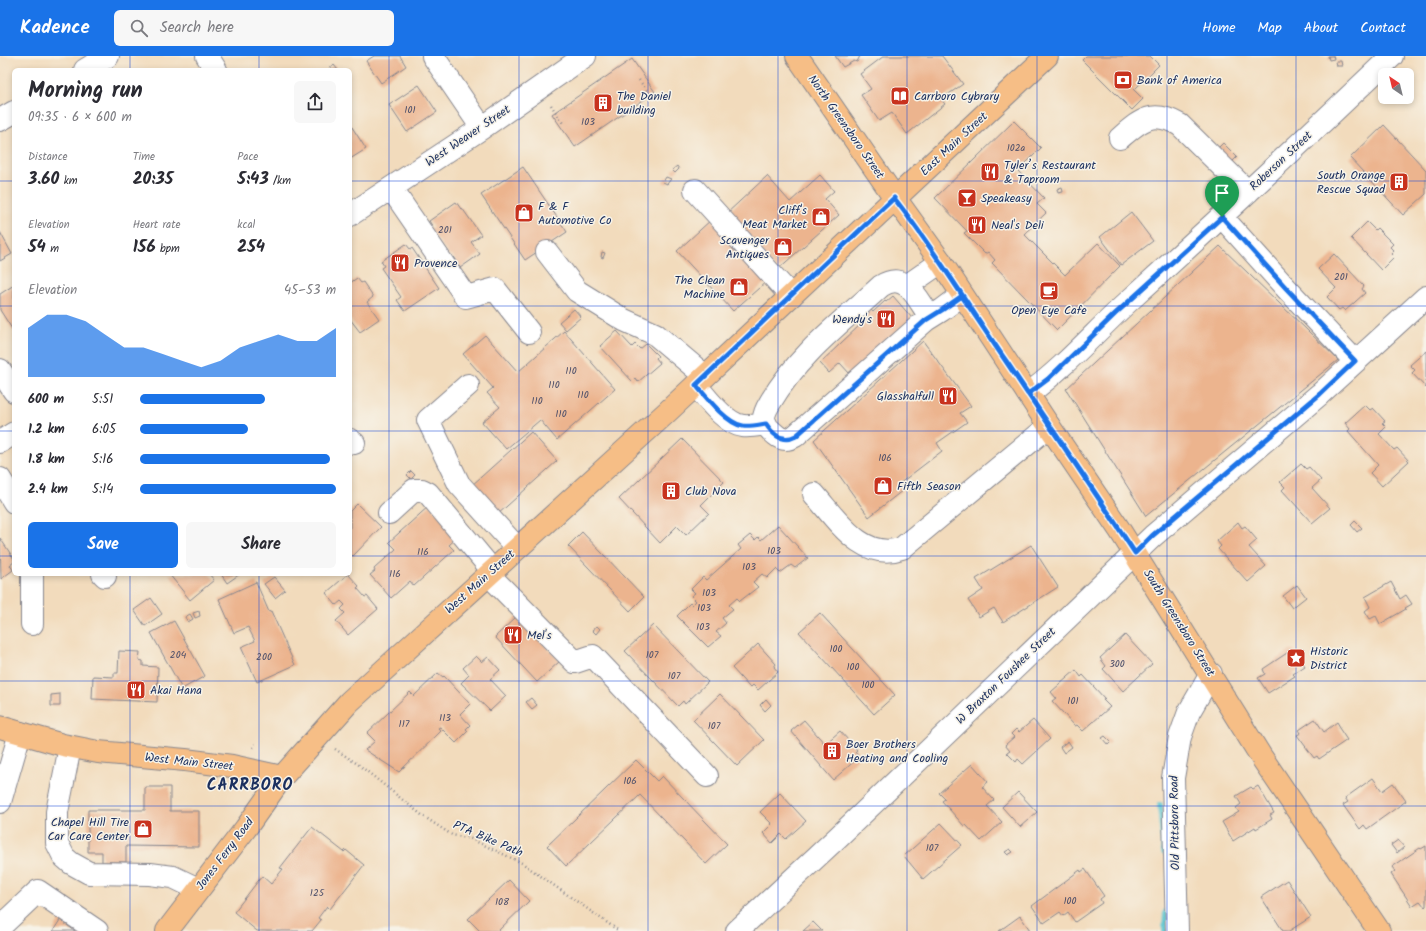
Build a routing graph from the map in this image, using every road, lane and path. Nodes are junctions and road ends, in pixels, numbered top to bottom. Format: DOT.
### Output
graph roads {
  1 [pos="108,56"];
  2 [pos="207,56"];
  3 [pos="433,56"];
  4 [pos="585,56"];
  5 [pos="797,56"];
  6 [pos="1047,56"];
  7 [pos="1392,56"];
  8 [pos="88,68"];
  9 [pos="215,68"];
  10 [pos="639,80"];
  11 [pos="650,96"];
  12 [pos="555,111"];
  13 [pos="12,113"];
  14 [pos="0,120"];
  15 [pos="564,125"];
  16 [pos="482,128"];
  17 [pos="1120,138"];
  18 [pos="391,188"];
  19 [pos="695,190"];
  20 [pos="1248,192"];
  21 [pos="894,198"];
  22 [pos="352,214"];
  23 [pos="1222,217"];
  24 [pos="547,252"];
  25 [pos="941,262"];
  26 [pos="908,285"];
  27 [pos="791,296"];
  28 [pos="962,296"];
  29 [pos="1426,297"];
  30 [pos="926,320"];
  31 [pos="529,332"];
  32 [pos="1355,361"];
  33 [pos="0,370"];
  34 [pos="700,381"];
  35 [pos="468,385"];
  36 [pos="12,388"];
  37 [pos="1028,394"];
  38 [pos="766,424"];
  39 [pos="1049,426"];
  40 [pos="12,434"];
  41 [pos="0,442"];
  42 [pos="0,479"];
  43 [pos="814,494"];
  44 [pos="12,499"];
  45 [pos="389,513"];
  46 [pos="517,548"];
  47 [pos="1135,553"];
  48 [pos="490,572"];
  49 [pos="32,576"];
  50 [pos="32,624"];
  51 [pos="1210,674"];
  52 [pos="10,730"];
  53 [pos="255,744"];
  54 [pos="70,746"];
  55 [pos="253,748"];
  56 [pos="333,749"];
  57 [pos="707,776"];
  58 [pos="282,777"];
  59 [pos="0,802"];
  60 [pos="198,889"];
  61 [pos="0,927"];
  62 [pos="97,931"];
  63 [pos="167,931"];
  64 [pos="619,931"];
  65 [pos="737,931"];
  66 [pos="1177,931"];
  67 [pos="1379,931"];
  1 -- 8 [label="street"];
  2 -- 9 [label="street"];
  3 -- 16 [label="street"];
  4 -- 16 [label="street, West Weaver Street"];
  5 -- 21 [label="main road, North Greensboro Street"];
  6 -- 21 [label="main road, East Main Street"];
  7 -- 20 [label="street, Roberson Street"];
  10 -- 11 [label="path"];
  12 -- 15 [label="path"];
  13 -- 14 [label="street"];
  16 -- 18 [label="street, West Weaver Street"];
  17 -- 20 [label="street"];
  18 -- 22 [label="street, West Weaver Street"];
  18 -- 31 [label="street"];
  19 -- 27 [label="street"];
  20 -- 23 [label="street, Roberson Street"];
  21 -- 25 [label="main road, South Greensboro Street"];
  21 -- 27 [label="main road, West Main Street"];
  23 -- 32 [label="street"];
  23 -- 37 [label="street, Roberson Street"];
  24 -- 34 [label="street"];
  25 -- 26 [label="street"];
  25 -- 28 [label="main road, South Greensboro Street"];
  26 -- 30 [label="street"];
  26 -- 38 [label="street"];
  27 -- 34 [label="main road, West Main Street"];
  28 -- 30 [label="street"];
  28 -- 37 [label="main road, South Greensboro Street"];
  29 -- 32 [label="street, W Braxton Foushee Street"];
  30 -- 38 [label="street"];
  32 -- 47 [label="street, W Braxton Foushee Street"];
  33 -- 36 [label="street"];
  34 -- 38 [label="street"];
  34 -- 46 [label="main road, West Main Street"];
  35 -- 46 [label="street"];
  37 -- 39 [label="main road, South Greensboro Street"];
  39 -- 43 [label="street"];
  39 -- 47 [label="main road, South Greensboro Street"];
  40 -- 41 [label="street"];
  42 -- 44 [label="street"];
  45 -- 48 [label="street"];
  46 -- 48 [label="main road, West Main Street"];
  47 -- 51 [label="main road, South Greensboro Street"];
  47 -- 65 [label="street, W Braxton Foushee Street"];
  48 -- 57 [label="street"];
  48 -- 58 [label="main road, West Main Street"];
  49 -- 50 [label="street"];
  51 -- 66 [label="street, Old Pittsboro Road"];
  51 -- 67 [label="main road, South Greensboro Street"];
  52 -- 54 [label="main road, West Main Street"];
  52 -- 59 [label="street"];
  53 -- 55 [label="path"];
  54 -- 58 [label="main road, West Main Street"];
  54 -- 60 [label="street"];
  56 -- 64 [label="path, PTA Bike Path"];
  58 -- 60 [label="main road, Jones Ferry Road"];
  60 -- 63 [label="main road, Jones Ferry Road"];
  61 -- 62 [label="street"];
}
